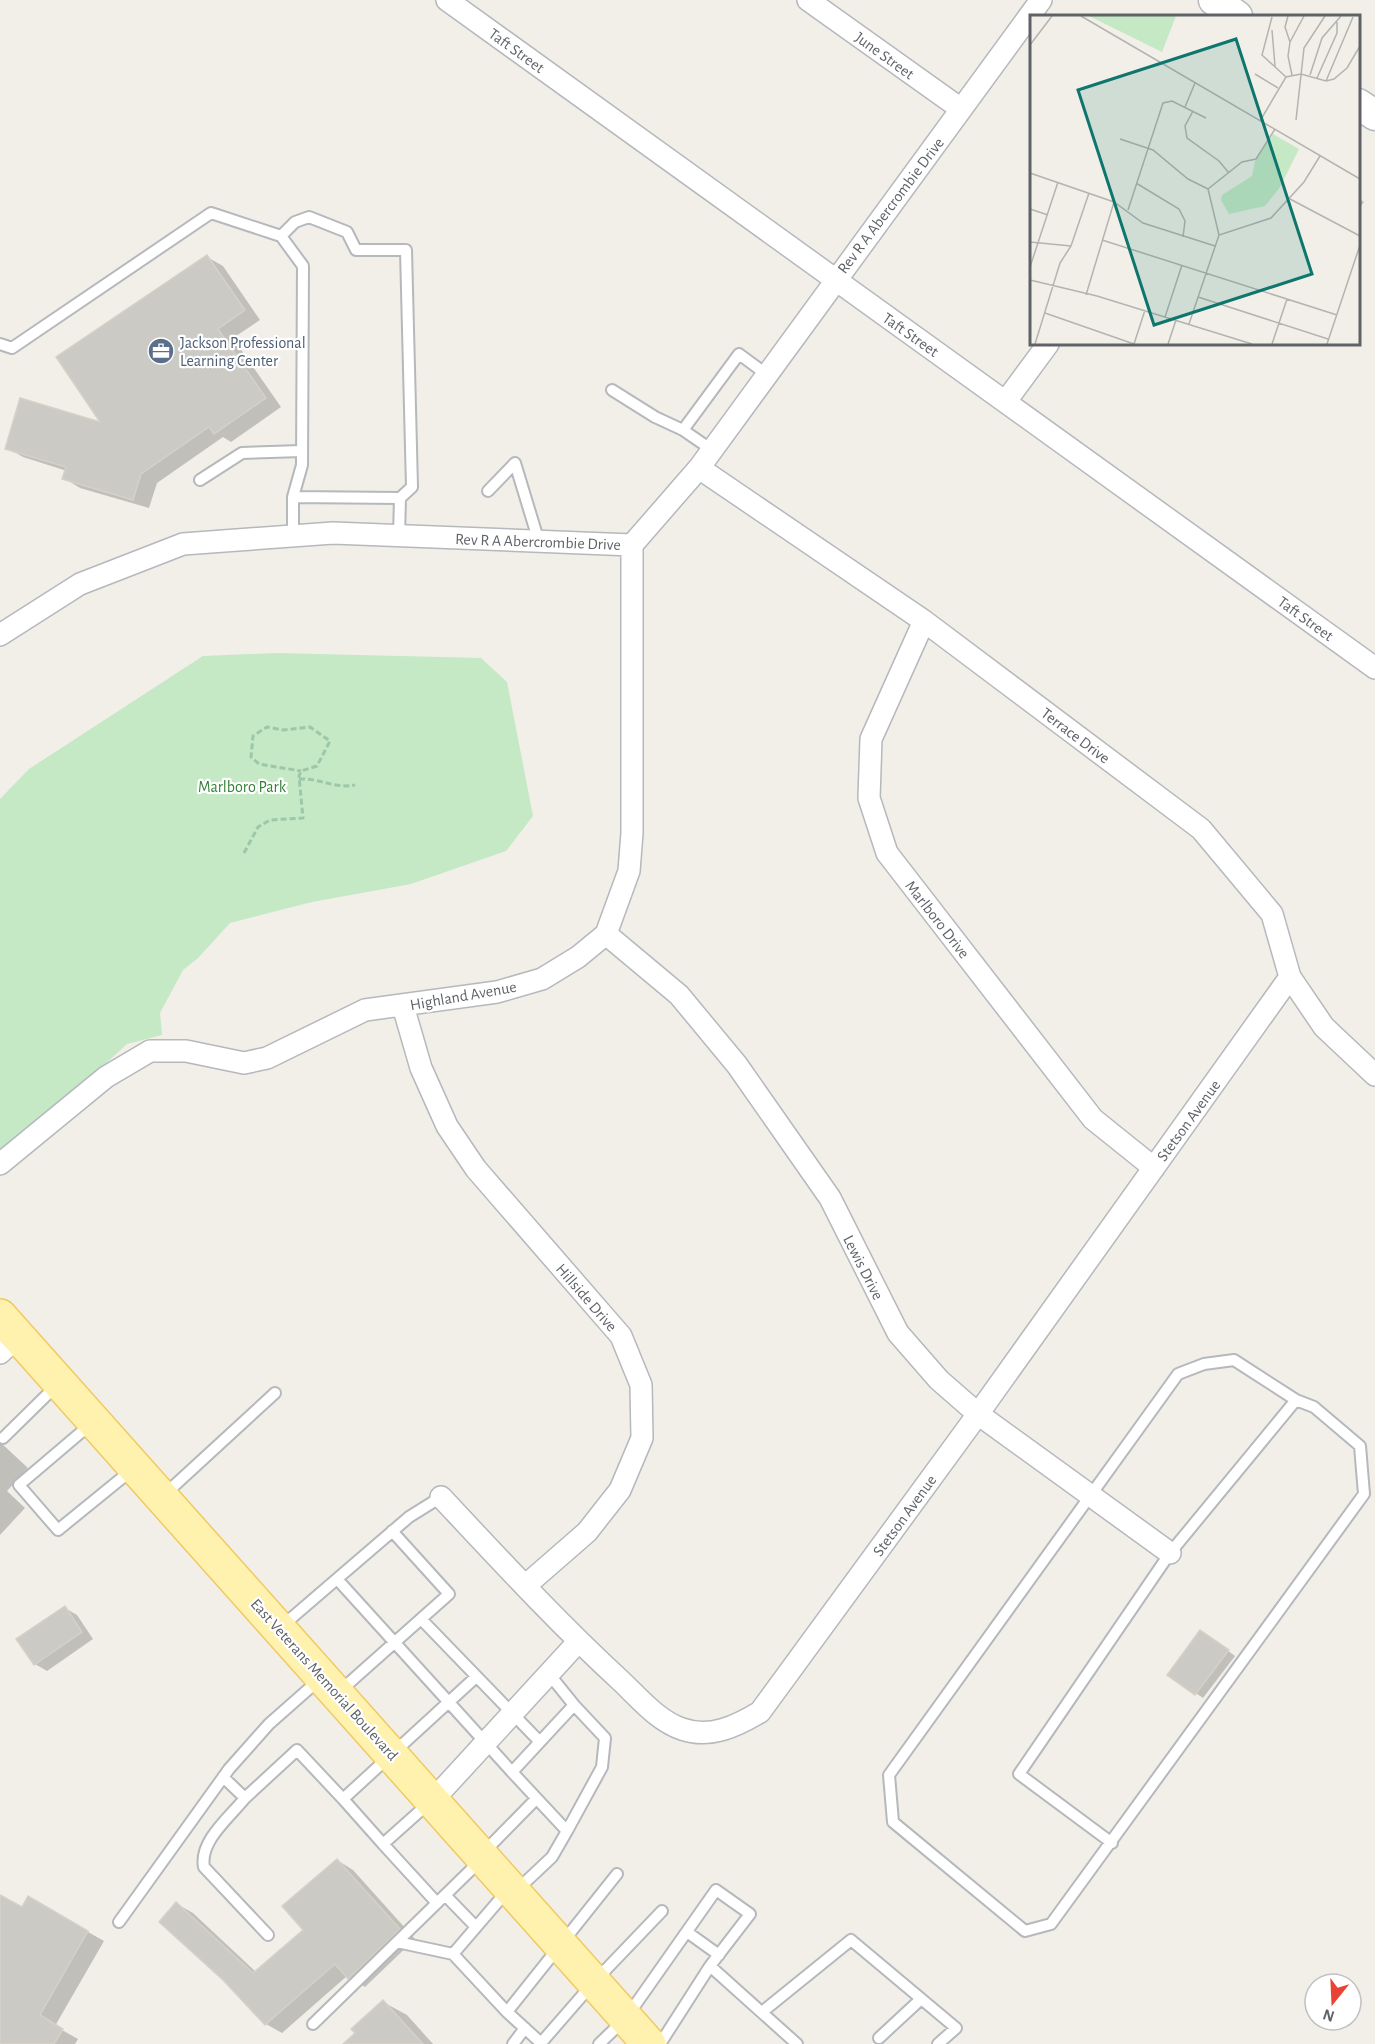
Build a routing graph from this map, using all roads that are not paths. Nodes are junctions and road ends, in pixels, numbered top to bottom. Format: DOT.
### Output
graph roads {
  1 [pos="447,0"];
  2 [pos="808,0"];
  3 [pos="1041,0"];
  4 [pos="1215,0"];
  5 [pos="1236,15"];
  6 [pos="1360,105"];
  7 [pos="961,109"];
  8 [pos="1375,116"];
  9 [pos="281,236"];
  10 [pos="835,280"];
  11 [pos="0,344"];
  12 [pos="1047,345"];
  13 [pos="766,374"];
  14 [pos="612,390"];
  15 [pos="1006,401"];
  16 [pos="683,430"];
  17 [pos="712,450"];
  18 [pos="302,451"];
  19 [pos="699,468"];
  20 [pos="200,480"];
  21 [pos="488,490"];
  22 [pos="293,497"];
  23 [pos="400,498"];
  24 [pos="293,536"];
  25 [pos="399,536"];
  26 [pos="539,542"];
  27 [pos="632,545"];
  28 [pos="924,621"];
  29 [pos="0,635"];
  30 [pos="1375,668"];
  31 [pos="606,934"];
  32 [pos="1290,977"];
  33 [pos="403,1006"];
  34 [pos="1374,1073"];
  35 [pos="0,1164"];
  36 [pos="1154,1168"];
  37 [pos="6,1335"];
  38 [pos="60,1383"];
  39 [pos="275,1393"];
  40 [pos="1296,1400"];
  41 [pos="978,1414"];
  42 [pos="94,1421"];
  43 [pos="3,1438"];
  44 [pos="136,1467"];
  45 [pos="1090,1495"];
  46 [pos="162,1497"];
  47 [pos="441,1497"];
  48 [pos="392,1531"];
  49 [pos="1170,1553"];
  50 [pos="337,1579"];
  51 [pos="525,1586"];
  52 [pos="421,1619"];
  53 [pos="280,1629"];
  54 [pos="578,1642"];
  55 [pos="395,1643"];
  56 [pos="549,1674"];
  57 [pos="476,1677"];
  58 [pos="330,1685"];
  59 [pos="449,1702"];
  60 [pos="574,1705"];
  61 [pos="512,1714"];
  62 [pos="540,1742"];
  63 [pos="485,1743"];
  64 [pos="392,1754"];
  65 [pos="512,1772"];
  66 [pos="223,1777"];
  67 [pos="246,1798"];
  68 [pos="536,1798"];
  69 [pos="343,1799"];
  70 [pos="433,1800"];
  71 [pos="567,1831"];
  72 [pos="1112,1843"];
  73 [pos="383,1844"];
  74 [pos="483,1856"];
  75 [pos="617,1874"];
  76 [pos="512,1889"];
  77 [pos="441,1899"];
  78 [pos="662,1911"];
  79 [pos="119,1922"];
  80 [pos="476,1927"];
  81 [pos="687,1932"];
  82 [pos="268,1935"];
  83 [pos="397,1942"];
  84 [pos="562,1945"];
  85 [pos="453,1953"];
  86 [pos="719,1955"];
  87 [pos="710,1966"];
  88 [pos="594,1982"];
  89 [pos="921,1999"];
  90 [pos="507,2012"];
  91 [pos="762,2012"];
  92 [pos="626,2018"];
  93 [pos="313,2024"];
  94 [pos="525,2028"];
  95 [pos="879,2038"];
  96 [pos="542,2043"];
  97 [pos="513,2044"];
  98 [pos="599,2044"];
  99 [pos="649,2044"];
  100 [pos="660,2044"];
  101 [pos="797,2044"];
  102 [pos="938,2044"];
  1 -- 10 [label="street, Taft Street"];
  2 -- 7 [label="street, June Street"];
  3 -- 7 [label="street, Rev R A Abercrombie Drive"];
  4 -- 5 [label="street"];
  6 -- 8 [label="street"];
  7 -- 10 [label="street, Rev R A Abercrombie Drive"];
  9 -- 11 [label="lane"];
  9 -- 18 [label="lane"];
  9 -- 23 [label="lane"];
  10 -- 13 [label="street, Rev R A Abercrombie Drive"];
  10 -- 15 [label="street, Taft Street"];
  12 -- 15 [label="street"];
  13 -- 16 [label="lane"];
  13 -- 17 [label="street, Rev R A Abercrombie Drive"];
  14 -- 16 [label="lane"];
  15 -- 30 [label="street, Taft Street"];
  16 -- 17 [label="lane"];
  17 -- 19 [label="street, Rev R A Abercrombie Drive"];
  18 -- 20 [label="lane"];
  18 -- 22 [label="lane"];
  19 -- 27 [label="street, Rev R A Abercrombie Drive"];
  19 -- 28 [label="street, Terrace Drive"];
  21 -- 26 [label="lane"];
  22 -- 23 [label="lane"];
  22 -- 24 [label="lane"];
  23 -- 25 [label="lane"];
  24 -- 25 [label="street, Rev R A Abercrombie Drive"];
  24 -- 29 [label="street, Rev R A Abercrombie Drive"];
  25 -- 26 [label="street, Rev R A Abercrombie Drive"];
  26 -- 27 [label="street, Rev R A Abercrombie Drive"];
  27 -- 31 [label="street"];
  28 -- 32 [label="street, Terrace Drive"];
  28 -- 36 [label="street, Marlboro Drive"];
  31 -- 33 [label="street, Highland Avenue"];
  31 -- 41 [label="street, Lewis Drive"];
  32 -- 34 [label="street, Terrace Drive"];
  32 -- 36 [label="street, Stetson Avenue"];
  33 -- 35 [label="street, Highland Avenue"];
  33 -- 51 [label="street, Hillside Drive"];
  36 -- 41 [label="street, Stetson Avenue"];
  37 -- 38 [label="main road, East Veterans Memorial Boulevard"];
  38 -- 42 [label="main road, East Veterans Memorial Boulevard"];
  38 -- 43 [label="lane"];
  39 -- 46 [label="lane"];
  40 -- 45 [label="lane"];
  40 -- 49 [label="lane"];
  40 -- 72 [label="lane"];
  41 -- 45 [label="street, Lewis Drive"];
  41 -- 54 [label="street, Stetson Avenue"];
  42 -- 44 [label="main road, East Veterans Memorial Boulevard"];
  42 -- 44 [label="lane"];
  44 -- 46 [label="main road, East Veterans Memorial Boulevard"];
  45 -- 49 [label="street, Lewis Drive"];
  45 -- 72 [label="lane"];
  46 -- 53 [label="main road, East Veterans Memorial Boulevard"];
  47 -- 48 [label="lane"];
  47 -- 51 [label="street, Stetson Avenue"];
  48 -- 50 [label="lane"];
  48 -- 52 [label="lane"];
  49 -- 72 [label="lane"];
  50 -- 53 [label="lane"];
  50 -- 55 [label="lane"];
  51 -- 54 [label="street, Stetson Avenue"];
  52 -- 55 [label="lane"];
  52 -- 57 [label="lane"];
  53 -- 58 [label="main road, East Veterans Memorial Boulevard"];
  54 -- 56 [label="street"];
  55 -- 58 [label="lane"];
  55 -- 59 [label="lane"];
  56 -- 60 [label="lane"];
  56 -- 61 [label="street"];
  57 -- 59 [label="lane"];
  57 -- 61 [label="lane"];
  58 -- 64 [label="main road, East Veterans Memorial Boulevard"];
  58 -- 66 [label="lane"];
  59 -- 63 [label="lane"];
  59 -- 64 [label="lane"];
  60 -- 62 [label="lane"];
  60 -- 71 [label="lane"];
  61 -- 62 [label="lane"];
  61 -- 63 [label="street"];
  62 -- 65 [label="lane"];
  63 -- 65 [label="lane"];
  63 -- 70 [label="street"];
  64 -- 69 [label="lane"];
  64 -- 70 [label="main road, East Veterans Memorial Boulevard"];
  65 -- 68 [label="lane"];
  66 -- 67 [label="lane"];
  66 -- 79 [label="lane"];
  67 -- 69 [label="lane"];
  67 -- 82 [label="lane"];
  68 -- 71 [label="lane"];
  68 -- 74 [label="lane"];
  69 -- 73 [label="lane"];
  70 -- 73 [label="lane"];
  70 -- 74 [label="main road, East Veterans Memorial Boulevard"];
  71 -- 76 [label="lane"];
  73 -- 77 [label="lane"];
  74 -- 76 [label="main road, East Veterans Memorial Boulevard"];
  74 -- 77 [label="lane"];
  75 -- 84 [label="lane"];
  76 -- 80 [label="lane"];
  76 -- 84 [label="main road, East Veterans Memorial Boulevard"];
  77 -- 80 [label="lane"];
  77 -- 83 [label="lane"];
  78 -- 88 [label="lane"];
  80 -- 85 [label="lane"];
  81 -- 86 [label="lane"];
  81 -- 86 [label="lane"];
  81 -- 92 [label="lane"];
  83 -- 85 [label="lane"];
  83 -- 93 [label="lane"];
  84 -- 88 [label="main road, East Veterans Memorial Boulevard"];
  84 -- 90 [label="lane"];
  85 -- 90 [label="lane"];
  86 -- 87 [label="lane"];
  87 -- 91 [label="lane"];
  87 -- 100 [label="lane"];
  88 -- 92 [label="main road, East Veterans Memorial Boulevard"];
  88 -- 96 [label="lane"];
  89 -- 91 [label="lane"];
  89 -- 95 [label="lane"];
  89 -- 102 [label="lane"];
  90 -- 94 [label="lane"];
  91 -- 101 [label="lane"];
  92 -- 98 [label="lane"];
  92 -- 99 [label="main road, East Veterans Memorial Boulevard"];
  94 -- 96 [label="lane"];
  94 -- 97 [label="lane"];
}
